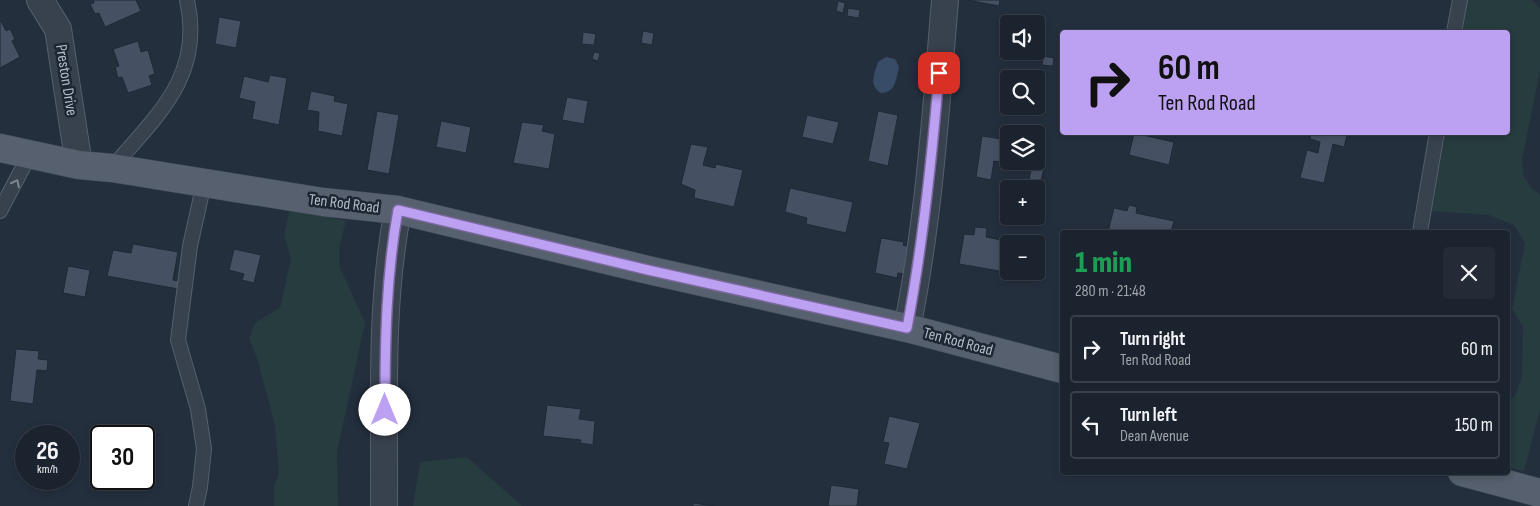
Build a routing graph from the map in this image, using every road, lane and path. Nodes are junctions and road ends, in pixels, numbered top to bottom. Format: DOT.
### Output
graph roads {
  1 [pos="40,0"];
  2 [pos="188,0"];
  3 [pos="946,0"];
  4 [pos="1460,0"];
  5 [pos="1454,30"];
  6 [pos="1436,135"];
  7 [pos="0,148"];
  8 [pos="30,154"];
  9 [pos="79,164"];
  10 [pos="112,168"];
  11 [pos="204,183"];
  12 [pos="398,210"];
  13 [pos="0,211"];
  14 [pos="1420,230"];
  15 [pos="907,328"];
  16 [pos="1060,368"];
  17 [pos="1473,475"];
  18 [pos="1540,493"];
  19 [pos="196,506"];
  20 [pos="384,506"];
  1 -- 9 [label="street, Preston Drive"];
  2 -- 10 [label="lane"];
  3 -- 15 [label="street"];
  4 -- 5 [label="lane"];
  6 -- 14 [label="lane"];
  7 -- 8 [label="main road, Ten Rod Road"];
  8 -- 9 [label="main road, Ten Rod Road"];
  13 -- 8 [label="lane, one-way"];
  9 -- 10 [label="main road, Ten Rod Road"];
  10 -- 11 [label="main road, Ten Rod Road"];
  11 -- 12 [label="main road, Ten Rod Road"];
  11 -- 19 [label="lane"];
  12 -- 15 [label="main road, Ten Rod Road"];
  12 -- 20 [label="street"];
  15 -- 16 [label="main road, Ten Rod Road"];
  17 -- 18 [label="main road"];
}
